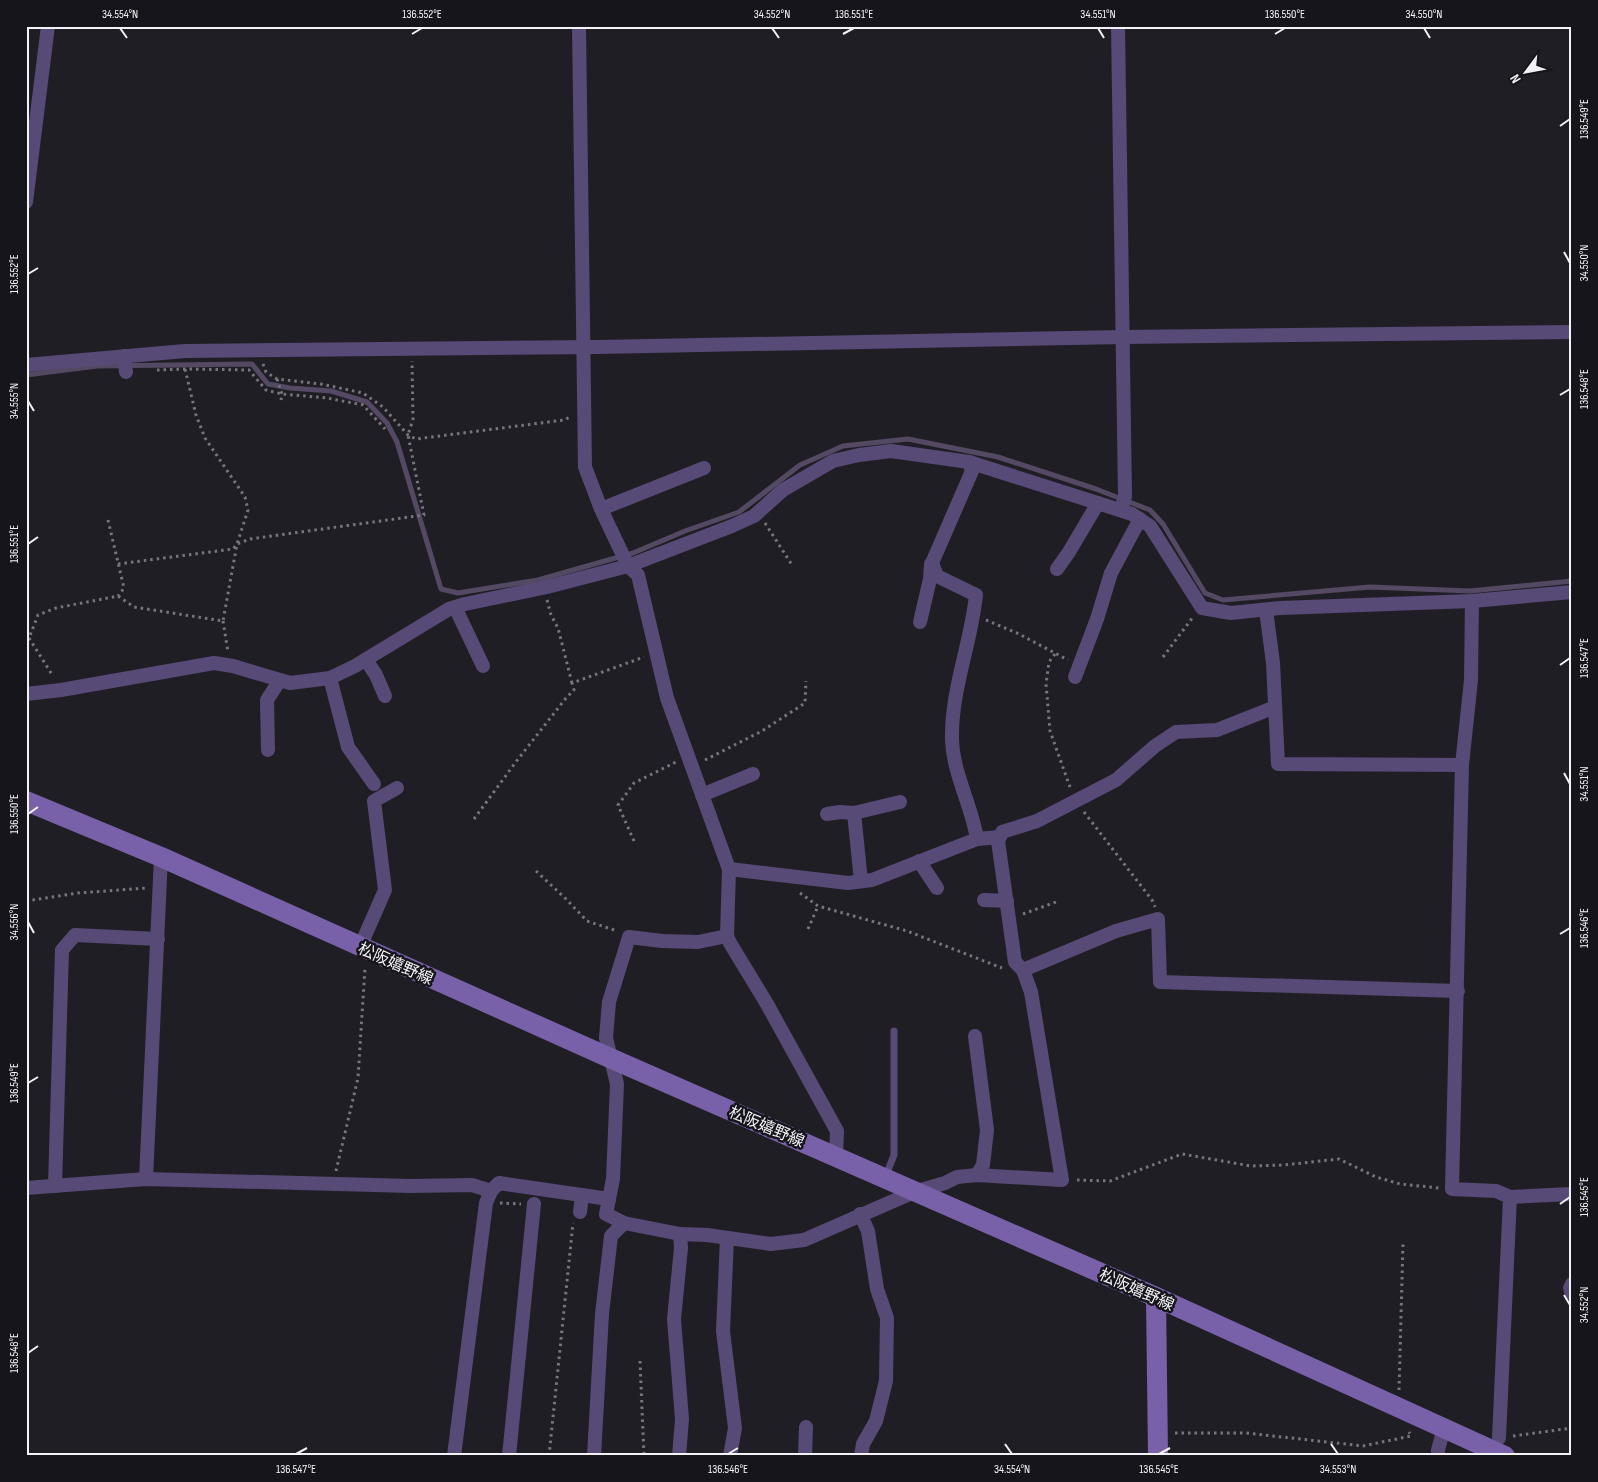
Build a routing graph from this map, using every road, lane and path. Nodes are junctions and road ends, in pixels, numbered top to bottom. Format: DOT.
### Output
graph roads {
  1 [pos="48,26"];
  2 [pos="580,26"];
  3 [pos="1118,26"];
  4 [pos="26,202"];
  5 [pos="1572,332"];
  6 [pos="1124,337"];
  7 [pos="585,346"];
  8 [pos="412,348"];
  9 [pos="258,350"];
  10 [pos="185,351"];
  11 [pos="124,356"];
  12 [pos="26,365"];
  13 [pos="186,369"];
  14 [pos="156,370"];
  15 [pos="126,372"];
  16 [pos="277,380"];
  17 [pos="282,394"];
  18 [pos="281,400"];
  19 [pos="584,410"];
  20 [pos="385,429"];
  21 [pos="408,435"];
  22 [pos="969,462"];
  23 [pos="704,468"];
  24 [pos="1098,503"];
  25 [pos="601,509"];
  26 [pos="1121,510"];
  27 [pos="758,512"];
  28 [pos="1140,519"];
  29 [pos="108,520"];
  30 [pos="237,544"];
  31 [pos="932,563"];
  32 [pos="118,564"];
  33 [pos="792,565"];
  34 [pos="628,566"];
  35 [pos="1057,569"];
  36 [pos="543,588"];
  37 [pos="1572,592"];
  38 [pos="118,596"];
  39 [pos="1472,601"];
  40 [pos="455,607"];
  41 [pos="1202,608"];
  42 [pos="1266,610"];
  43 [pos="974,615"];
  44 [pos="223,621"];
  45 [pos="920,622"];
  46 [pos="28,638"];
  47 [pos="656,653"];
  48 [pos="1162,657"];
  49 [pos="366,660"];
  50 [pos="226,665"];
  51 [pos="483,666"];
  52 [pos="1076,672"];
  53 [pos="330,678"];
  54 [pos="280,680"];
  55 [pos="572,683"];
  56 [pos="61,690"];
  57 [pos="26,694"];
  58 [pos="385,696"];
  59 [pos="1275,707"];
  60 [pos="268,750"];
  61 [pos="1462,765"];
  62 [pos="753,774"];
  63 [pos="374,784"];
  64 [pos="397,788"];
  65 [pos="702,795"];
  66 [pos="26,801"];
  67 [pos="900,802"];
  68 [pos="854,813"];
  69 [pos="827,814"];
  70 [pos="474,819"];
  71 [pos="1000,837"];
  72 [pos="977,840"];
  73 [pos="161,857"];
  74 [pos="919,861"];
  75 [pos="729,869"];
  76 [pos="536,871"];
  77 [pos="781,874"];
  78 [pos="861,881"];
  79 [pos="160,887"];
  80 [pos="937,888"];
  81 [pos="984,900"];
  82 [pos="26,901"];
  83 [pos="1056,902"];
  84 [pos="818,906"];
  85 [pos="1008,908"];
  86 [pos="808,929"];
  87 [pos="727,936"];
  88 [pos="628,937"];
  89 [pos="158,939"];
  90 [pos="363,949"];
  91 [pos="1023,970"];
  92 [pos="1458,991"];
  93 [pos="894,1031"];
  94 [pos="975,1036"];
  95 [pos="610,1058"];
  96 [pos="836,1156"];
  97 [pos="977,1175"];
  98 [pos="885,1178"];
  99 [pos="146,1179"];
  100 [pos="1062,1180"];
  101 [pos="333,1184"];
  102 [pos="55,1186"];
  103 [pos="26,1188"];
  104 [pos="1452,1189"];
  105 [pos="491,1190"];
  106 [pos="914,1192"];
  107 [pos="1572,1194"];
  108 [pos="582,1195"];
  109 [pos="1510,1197"];
  110 [pos="609,1199"];
  111 [pos="534,1204"];
  112 [pos="580,1212"];
  113 [pos="860,1214"];
  114 [pos="624,1223"];
  115 [pos="680,1234"];
  116 [pos="727,1238"];
  117 [pos="1572,1284"];
  118 [pos="1572,1294"];
  119 [pos="1156,1297"];
  120 [pos="640,1361"];
  121 [pos="806,1427"];
  122 [pos="1444,1428"];
  123 [pos="1572,1428"];
  124 [pos="1502,1447"];
  125 [pos="454,1456"];
  126 [pos="509,1456"];
  127 [pos="549,1456"];
  128 [pos="594,1456"];
  129 [pos="644,1456"];
  130 [pos="679,1456"];
  131 [pos="730,1456"];
  132 [pos="805,1456"];
  133 [pos="861,1456"];
  134 [pos="1158,1456"];
  135 [pos="1438,1456"];
  1 -- 4 [label="street"];
  2 -- 7 [label="street"];
  3 -- 6 [label="street"];
  5 -- 6 [label="street"];
  6 -- 7 [label="street"];
  6 -- 26 [label="street"];
  7 -- 8 [label="street"];
  7 -- 19 [label="street"];
  8 -- 9 [label="street"];
  8 -- 21 [label="path"];
  9 -- 10 [label="street"];
  9 -- 16 [label="path"];
  10 -- 11 [label="street"];
  10 -- 13 [label="path"];
  11 -- 12 [label="street"];
  11 -- 15 [label="street"];
  13 -- 14 [label="path"];
  13 -- 17 [label="path"];
  13 -- 30 [label="path"];
  16 -- 17 [label="path"];
  16 -- 21 [label="path"];
  17 -- 18 [label="path"];
  17 -- 20 [label="path"];
  19 -- 21 [label="path"];
  19 -- 25 [label="street"];
  21 -- 30 [label="path"];
  22 -- 24 [label="street"];
  22 -- 27 [label="street"];
  22 -- 31 [label="street"];
  23 -- 25 [label="street"];
  24 -- 26 [label="street"];
  24 -- 35 [label="street"];
  25 -- 34 [label="street"];
  26 -- 28 [label="street"];
  27 -- 33 [label="path"];
  27 -- 34 [label="street"];
  28 -- 41 [label="street"];
  28 -- 52 [label="street"];
  29 -- 32 [label="path"];
  30 -- 32 [label="path"];
  30 -- 44 [label="path"];
  31 -- 43 [label="street"];
  31 -- 45 [label="street"];
  32 -- 38 [label="path"];
  34 -- 36 [label="street"];
  34 -- 47 [label="street"];
  36 -- 40 [label="street"];
  36 -- 55 [label="path"];
  37 -- 39 [label="street"];
  38 -- 44 [label="path"];
  38 -- 46 [label="path"];
  39 -- 42 [label="street"];
  39 -- 61 [label="street"];
  40 -- 49 [label="street"];
  40 -- 51 [label="street"];
  41 -- 42 [label="street"];
  41 -- 48 [label="path"];
  42 -- 59 [label="street"];
  43 -- 52 [label="path"];
  43 -- 72 [label="street"];
  44 -- 50 [label="path"];
  46 -- 56 [label="path"];
  47 -- 55 [label="path"];
  47 -- 65 [label="street"];
  49 -- 53 [label="street"];
  49 -- 58 [label="street"];
  50 -- 54 [label="street"];
  50 -- 56 [label="street"];
  53 -- 54 [label="street"];
  53 -- 63 [label="street"];
  54 -- 60 [label="street"];
  55 -- 70 [label="path"];
  56 -- 57 [label="street"];
  59 -- 61 [label="street"];
  59 -- 71 [label="street"];
  61 -- 92 [label="street"];
  62 -- 65 [label="street"];
  64 -- 90 [label="street"];
  65 -- 75 [label="street"];
  66 -- 73 [label="main road, 松阪嬉野線"];
  67 -- 68 [label="street"];
  68 -- 69 [label="street"];
  68 -- 78 [label="street"];
  71 -- 72 [label="street"];
  71 -- 85 [label="street"];
  72 -- 74 [label="street"];
  73 -- 79 [label="street"];
  73 -- 90 [label="main road, 松阪嬉野線"];
  74 -- 78 [label="street"];
  74 -- 80 [label="street"];
  75 -- 77 [label="street"];
  75 -- 87 [label="street"];
  76 -- 88 [label="path"];
  77 -- 78 [label="street"];
  77 -- 84 [label="path"];
  79 -- 82 [label="path"];
  79 -- 89 [label="street"];
  81 -- 85 [label="street"];
  83 -- 85 [label="path"];
  84 -- 86 [label="path"];
  84 -- 91 [label="path"];
  85 -- 91 [label="street"];
  87 -- 88 [label="street"];
  87 -- 96 [label="street"];
  88 -- 95 [label="street"];
  89 -- 99 [label="street"];
  89 -- 102 [label="street"];
  90 -- 95 [label="main road, 松阪嬉野線"];
  90 -- 101 [label="path"];
  91 -- 92 [label="street"];
  91 -- 100 [label="street"];
  92 -- 104 [label="street"];
  93 -- 98 [label="lane"];
  94 -- 97 [label="street"];
  95 -- 96 [label="main road, 松阪嬉野線"];
  95 -- 110 [label="street"];
  96 -- 98 [label="main road, 松阪嬉野線"];
  97 -- 100 [label="street"];
  97 -- 106 [label="street"];
  98 -- 106 [label="main road, 松阪嬉野線"];
  99 -- 101 [label="street"];
  99 -- 102 [label="street"];
  100 -- 104 [label="path"];
  101 -- 105 [label="street"];
  102 -- 103 [label="street"];
  104 -- 109 [label="street"];
  105 -- 108 [label="street"];
  105 -- 125 [label="street"];
  106 -- 113 [label="street"];
  106 -- 119 [label="main road, 松阪嬉野線"];
  107 -- 109 [label="street"];
  108 -- 110 [label="street"];
  108 -- 112 [label="street"];
  109 -- 124 [label="street"];
  110 -- 114 [label="street"];
  111 -- 126 [label="street"];
  112 -- 127 [label="path"];
  113 -- 116 [label="street"];
  113 -- 133 [label="street"];
  114 -- 115 [label="street"];
  114 -- 128 [label="street"];
  115 -- 116 [label="street"];
  115 -- 130 [label="street"];
  116 -- 131 [label="street"];
  117 -- 118 [label="street"];
  119 -- 122 [label="main road, 松阪嬉野線"];
  119 -- 134 [label="main road"];
  120 -- 129 [label="path"];
  121 -- 132 [label="street"];
  122 -- 124 [label="main road, 松阪嬉野線"];
  122 -- 135 [label="street"];
  123 -- 124 [label="path"];
}
